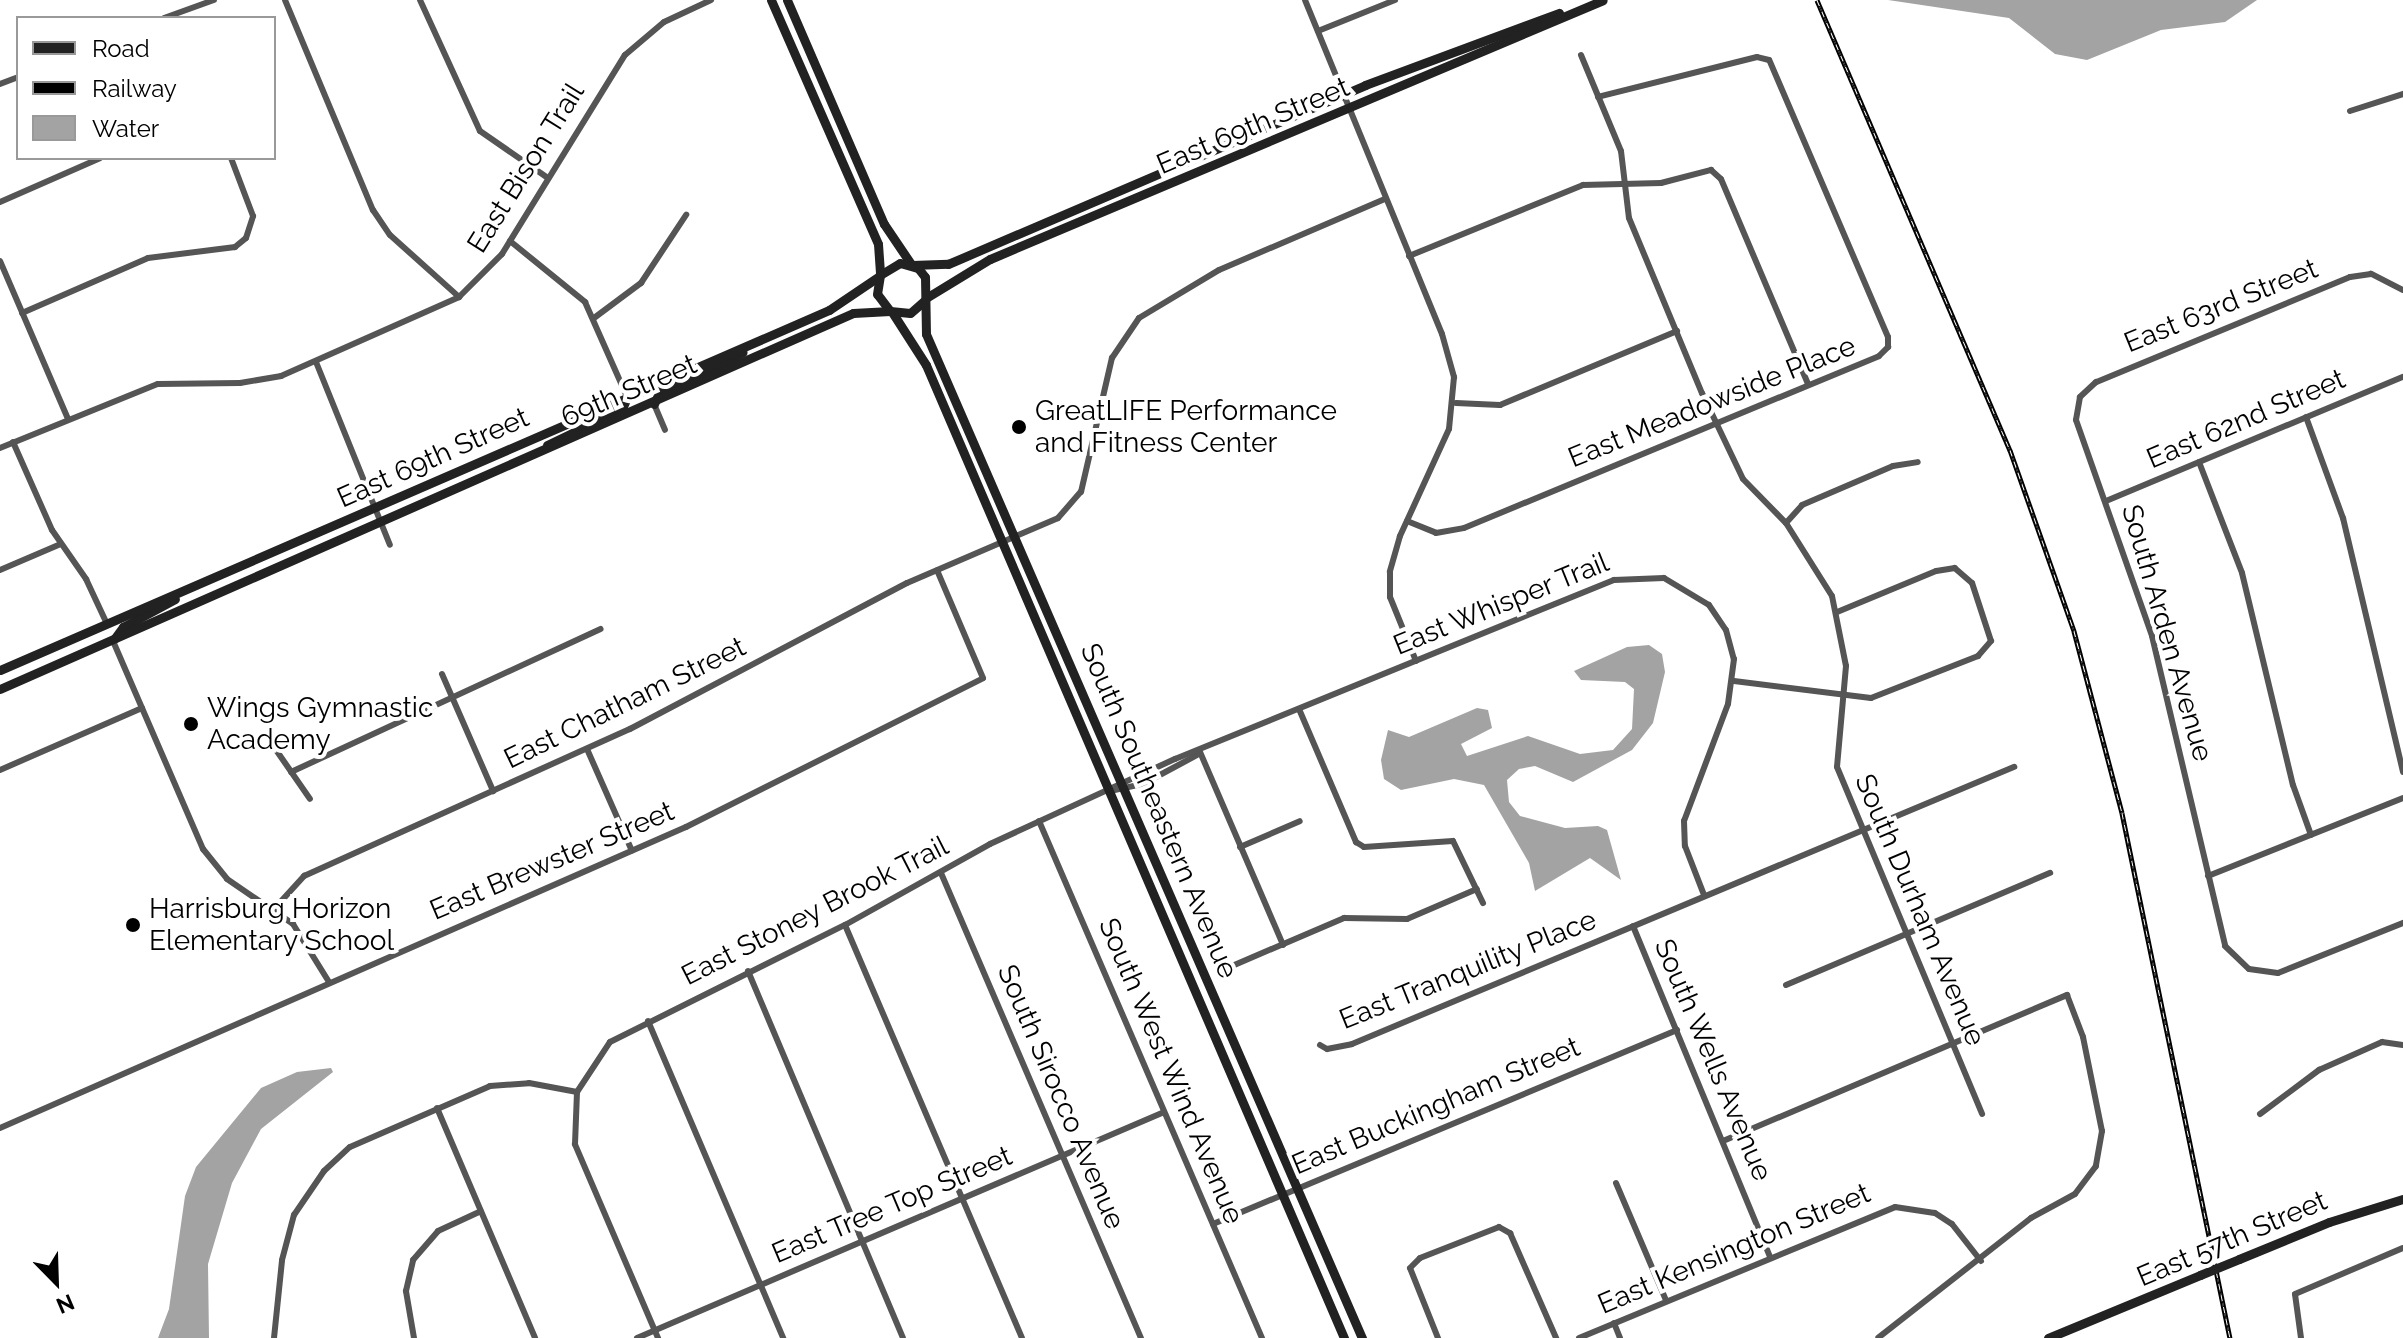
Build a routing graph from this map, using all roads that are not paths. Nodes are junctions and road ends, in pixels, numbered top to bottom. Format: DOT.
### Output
graph roads {
  1 [pos="214,0"];
  2 [pos="285,0"];
  3 [pos="420,0"];
  4 [pos="711,0"];
  5 [pos="771,0"];
  6 [pos="787,0"];
  7 [pos="1305,0"];
  8 [pos="1395,0"];
  9 [pos="1596,0"];
  10 [pos="1603,0"];
  11 [pos="170,16"];
  12 [pos="1318,31"];
  13 [pos="1581,55"];
  14 [pos="1343,94"];
  15 [pos="2403,94"];
  16 [pos="1598,97"];
  17 [pos="1349,109"];
  18 [pos="2350,111"];
  19 [pos="95,160"];
  20 [pos="232,160"];
  21 [pos="548,178"];
  22 [pos="1622,181"];
  23 [pos="1385,199"];
  24 [pos="0,202"];
  25 [pos="686,215"];
  26 [pos="510,241"];
  27 [pos="1409,256"];
  28 [pos="0,261"];
  29 [pos="912,264"];
  30 [pos="879,276"];
  31 [pos="2403,290"];
  32 [pos="459,297"];
  33 [pos="925,300"];
  34 [pos="891,312"];
  35 [pos="22,313"];
  36 [pos="594,318"];
  37 [pos="1677,331"];
  38 [pos="758,340"];
  39 [pos="316,362"];
  40 [pos="2403,377"];
  41 [pos="1808,384"];
  42 [pos="627,397"];
  43 [pos="1456,403"];
  44 [pos="654,404"];
  45 [pos="2077,406"];
  46 [pos="2306,417"];
  47 [pos="68,419"];
  48 [pos="1719,422"];
  49 [pos="665,430"];
  50 [pos="13,442"];
  51 [pos="0,448"];
  52 [pos="536,455"];
  53 [pos="1918,462"];
  54 [pos="2199,462"];
  55 [pos="2106,501"];
  56 [pos="376,508"];
  57 [pos="1407,521"];
  58 [pos="381,522"];
  59 [pos="1786,523"];
  60 [pos="1016,536"];
  61 [pos="1001,543"];
  62 [pos="61,544"];
  63 [pos="390,545"];
  64 [pos="0,570"];
  65 [pos="937,570"];
  66 [pos="183,592"];
  67 [pos="1837,612"];
  68 [pos="107,624"];
  69 [pos="601,629"];
  70 [pos="113,641"];
  71 [pos="1416,661"];
  72 [pos="0,670"];
  73 [pos="442,674"];
  74 [pos="1734,681"];
  75 [pos="0,689"];
  76 [pos="452,698"];
  77 [pos="1843,698"];
  78 [pos="142,708"];
  79 [pos="1299,709"];
  80 [pos="274,747"];
  81 [pos="587,749"];
  82 [pos="1200,752"];
  83 [pos="2014,767"];
  84 [pos="0,770"];
  85 [pos="291,772"];
  86 [pos="2403,772"];
  87 [pos="1124,786"];
  88 [pos="493,791"];
  89 [pos="1108,791"];
  90 [pos="2403,798"];
  91 [pos="310,799"];
  92 [pos="1039,821"];
  93 [pos="1300,821"];
  94 [pos="1862,829"];
  95 [pos="2311,835"];
  96 [pos="1240,847"];
  97 [pos="632,851"];
  98 [pos="941,873"];
  99 [pos="2050,873"];
  100 [pos="2208,876"];
  101 [pos="1477,889"];
  102 [pos="1704,895"];
  103 [pos="1483,903"];
  104 [pos="274,909"];
  105 [pos="2403,923"];
  106 [pos="845,925"];
  107 [pos="1633,926"];
  108 [pos="1906,934"];
  109 [pos="1283,945"];
  110 [pos="1232,966"];
  111 [pos="748,971"];
  112 [pos="329,982"];
  113 [pos="1786,985"];
  114 [pos="648,1021"];
  115 [pos="1677,1030"];
  116 [pos="1952,1043"];
  117 [pos="1320,1045"];
  118 [pos="2403,1045"];
  119 [pos="577,1092"];
  120 [pos="437,1108"];
  121 [pos="1164,1112"];
  122 [pos="1982,1114"];
  123 [pos="2260,1114"];
  124 [pos="0,1128"];
  125 [pos="1723,1141"];
  126 [pos="1063,1156"];
  127 [pos="1616,1183"];
  128 [pos="1297,1188"];
  129 [pos="1282,1194"];
  130 [pos="962,1199"];
  131 [pos="2403,1199"];
  132 [pos="481,1211"];
  133 [pos="1213,1224"];
  134 [pos="862,1242"];
  135 [pos="2403,1248"];
  136 [pos="1770,1256"];
  137 [pos="1981,1261"];
  138 [pos="760,1285"];
  139 [pos="1666,1300"];
  140 [pos="1614,1323"];
  141 [pos="2081,1326"];
  142 [pos="656,1334"];
  143 [pos="274,1338"];
  144 [pos="414,1338"];
  145 [pos="535,1338"];
  146 [pos="637,1338"];
  147 [pos="783,1338"];
  148 [pos="903,1338"];
  149 [pos="1022,1338"];
  150 [pos="1141,1338"];
  151 [pos="1262,1338"];
  152 [pos="1344,1338"];
  153 [pos="1362,1338"];
  154 [pos="1438,1338"];
  155 [pos="1556,1338"];
  156 [pos="1579,1338"];
  157 [pos="1620,1338"];
  158 [pos="1878,1338"];
  159 [pos="2048,1338"];
  160 [pos="2059,1338"];
  161 [pos="2301,1338"];
  1 -- 11 [label="street"];
  2 -- 32 [label="street"];
  3 -- 21 [label="street"];
  4 -- 21 [label="street, East Bison Trail"];
  5 -- 30 [label="main road"];
  6 -- 29 [label="main road"];
  7 -- 12 [label="street"];
  8 -- 12 [label="street"];
  9 -- 14 [label="main road, East 69th Street"];
  10 -- 17 [label="main road, East 69th Street"];
  12 -- 14 [label="street"];
  13 -- 16 [label="street, South Durham Avenue"];
  14 -- 17 [label="street"];
  14 -- 29 [label="main road, East 69th Street"];
  15 -- 18 [label="street"];
  16 -- 22 [label="street, South Durham Avenue"];
  16 -- 41 [label="street, East Meadowside Place"];
  17 -- 23 [label="street"];
  17 -- 33 [label="main road, East 69th Street"];
  19 -- 24 [label="street"];
  20 -- 35 [label="street"];
  21 -- 26 [label="street, East Bison Trail"];
  22 -- 27 [label="street"];
  22 -- 37 [label="street, South Durham Avenue"];
  22 -- 41 [label="street"];
  23 -- 27 [label="street"];
  23 -- 60 [label="street, East Chatham Street"];
  25 -- 36 [label="street"];
  26 -- 32 [label="street, East Bison Trail"];
  26 -- 36 [label="street"];
  27 -- 43 [label="street"];
  28 -- 35 [label="street"];
  29 -- 30 [label="main road"];
  29 -- 33 [label="main road"];
  30 -- 34 [label="main road"];
  30 -- 38 [label="main road, East 69th Street"];
  31 -- 45 [label="street, East 63rd Street"];
  32 -- 39 [label="street, East Bison Trail"];
  33 -- 34 [label="main road"];
  33 -- 60 [label="main road, South Southeastern Avenue"];
  34 -- 44 [label="main road, 69th Street"];
  34 -- 61 [label="main road, South Southeastern Avenue"];
  35 -- 47 [label="street"];
  36 -- 42 [label="street"];
  37 -- 43 [label="street"];
  37 -- 48 [label="street, South Durham Avenue"];
  38 -- 42 [label="main road, East 69th Street"];
  38 -- 44 [label="main road"];
  39 -- 47 [label="street, East Bison Trail"];
  39 -- 56 [label="street"];
  40 -- 46 [label="street, East 62nd Street"];
  41 -- 48 [label="street, East Meadowside Place"];
  42 -- 52 [label="main road"];
  42 -- 56 [label="main road, East 69th Street"];
  43 -- 57 [label="street"];
  44 -- 49 [label="street"];
  44 -- 52 [label="main road, 69th Street"];
  45 -- 55 [label="street, South Arden Avenue"];
  46 -- 54 [label="street, East 62nd Street"];
  46 -- 86 [label="street"];
  47 -- 50 [label="street, East Bison Trail"];
  48 -- 57 [label="street, East Meadowside Place"];
  48 -- 59 [label="street, South Durham Avenue"];
  50 -- 51 [label="street, East Bison Trail"];
  50 -- 62 [label="street"];
  52 -- 58 [label="main road, 69th Street"];
  53 -- 59 [label="street"];
  54 -- 55 [label="street, East 62nd Street"];
  54 -- 95 [label="street"];
  55 -- 100 [label="street, South Arden Avenue"];
  56 -- 58 [label="street"];
  56 -- 66 [label="main road, East 69th Street"];
  57 -- 71 [label="street"];
  58 -- 63 [label="street"];
  58 -- 70 [label="main road, 69th Street"];
  59 -- 67 [label="street, South Durham Avenue"];
  60 -- 61 [label="street, East Chatham Street"];
  60 -- 87 [label="main road, South Southeastern Avenue"];
  61 -- 65 [label="street, East Chatham Street"];
  61 -- 89 [label="main road, South Southeastern Avenue"];
  62 -- 64 [label="street"];
  62 -- 68 [label="street"];
  65 -- 81 [label="street, East Chatham Street"];
  65 -- 97 [label="street, East Brewster Street"];
  66 -- 68 [label="main road, East 69th Street"];
  66 -- 70 [label="main road"];
  67 -- 77 [label="street, South Durham Avenue"];
  67 -- 77 [label="street"];
  68 -- 72 [label="main road, East 69th Street"];
  69 -- 76 [label="street"];
  70 -- 75 [label="main road"];
  70 -- 78 [label="street"];
  71 -- 74 [label="street, East Whisper Trail"];
  71 -- 79 [label="street, East Whisper Trail"];
  73 -- 76 [label="street"];
  74 -- 77 [label="street"];
  74 -- 102 [label="street, East Whisper Trail"];
  76 -- 85 [label="street"];
  76 -- 88 [label="street"];
  77 -- 94 [label="street, South Durham Avenue"];
  78 -- 84 [label="street"];
  78 -- 104 [label="street"];
  79 -- 82 [label="street, East Whisper Trail"];
  79 -- 101 [label="street"];
  80 -- 85 [label="street"];
  81 -- 88 [label="street, East Chatham Street"];
  81 -- 97 [label="street"];
  82 -- 87 [label="street, East Whisper Trail"];
  82 -- 96 [label="street"];
  83 -- 94 [label="street, East Tranquility Place"];
  85 -- 91 [label="street"];
  87 -- 89 [label="street, East Whisper Trail"];
  87 -- 128 [label="main road, South Southeastern Avenue"];
  88 -- 104 [label="street, East Chatham Street"];
  89 -- 92 [label="street, East Stoney Brook Trail"];
  89 -- 129 [label="main road, South Southeastern Avenue"];
  90 -- 95 [label="street"];
  92 -- 98 [label="street, East Stoney Brook Trail"];
  92 -- 121 [label="street, South West Wind Avenue"];
  93 -- 96 [label="street"];
  94 -- 102 [label="street, East Tranquility Place"];
  94 -- 108 [label="street, South Durham Avenue"];
  95 -- 100 [label="street"];
  96 -- 109 [label="street"];
  97 -- 112 [label="street, East Brewster Street"];
  98 -- 106 [label="street, East Stoney Brook Trail"];
  98 -- 126 [label="street, South Sirocco Avenue"];
  99 -- 108 [label="street"];
  100 -- 105 [label="street, South Arden Avenue"];
  101 -- 103 [label="street"];
  101 -- 109 [label="street"];
  102 -- 107 [label="street, East Tranquility Place"];
  104 -- 112 [label="street"];
  106 -- 111 [label="street, East Stoney Brook Trail"];
  106 -- 130 [label="street"];
  107 -- 115 [label="street, South Wells Avenue"];
  107 -- 117 [label="street, East Tranquility Place"];
  108 -- 113 [label="street"];
  108 -- 116 [label="street, South Durham Avenue"];
  109 -- 110 [label="street"];
  111 -- 114 [label="street, East Stoney Brook Trail"];
  111 -- 134 [label="street"];
  112 -- 124 [label="street, East Brewster Street"];
  114 -- 119 [label="street, East Stoney Brook Trail"];
  114 -- 138 [label="street"];
  115 -- 125 [label="street, South Wells Avenue"];
  115 -- 128 [label="street, East Buckingham Street"];
  116 -- 122 [label="street, South Durham Avenue"];
  116 -- 125 [label="street"];
  116 -- 137 [label="street"];
  118 -- 123 [label="street"];
  119 -- 120 [label="street"];
  119 -- 142 [label="street, East Stoney Brook Trail"];
  120 -- 132 [label="street"];
  120 -- 143 [label="street"];
  121 -- 126 [label="street, East Tree Top Street"];
  121 -- 133 [label="street, South West Wind Avenue"];
  125 -- 136 [label="street, South Wells Avenue"];
  126 -- 130 [label="street, East Tree Top Street"];
  126 -- 150 [label="street, South Sirocco Avenue"];
  127 -- 139 [label="street"];
  128 -- 129 [label="street, East Buckingham Street"];
  128 -- 153 [label="main road, South Southeastern Avenue"];
  129 -- 133 [label="street, East Buckingham Street"];
  129 -- 152 [label="main road, South Southeastern Avenue"];
  130 -- 134 [label="street, East Tree Top Street"];
  130 -- 149 [label="street"];
  131 -- 141 [label="main road, East 57th Street, bridge"];
  132 -- 144 [label="street"];
  132 -- 145 [label="street"];
  133 -- 151 [label="street, South West Wind Avenue"];
  134 -- 138 [label="street, East Tree Top Street"];
  134 -- 148 [label="street"];
  135 -- 161 [label="street"];
  136 -- 137 [label="street, East Kensington Street"];
  136 -- 139 [label="street, East Kensington Street"];
  137 -- 158 [label="street"];
  138 -- 142 [label="street, East Tree Top Street"];
  138 -- 147 [label="street"];
  139 -- 140 [label="street, East Kensington Street"];
  140 -- 156 [label="street, East Kensington Street"];
  140 -- 157 [label="street"];
  141 -- 159 [label="main road, East 57th Street"];
  141 -- 160 [label="main road, East 57th Street"];
  142 -- 146 [label="street, East Tree Top Street"];
  154 -- 155 [label="street"];
}
